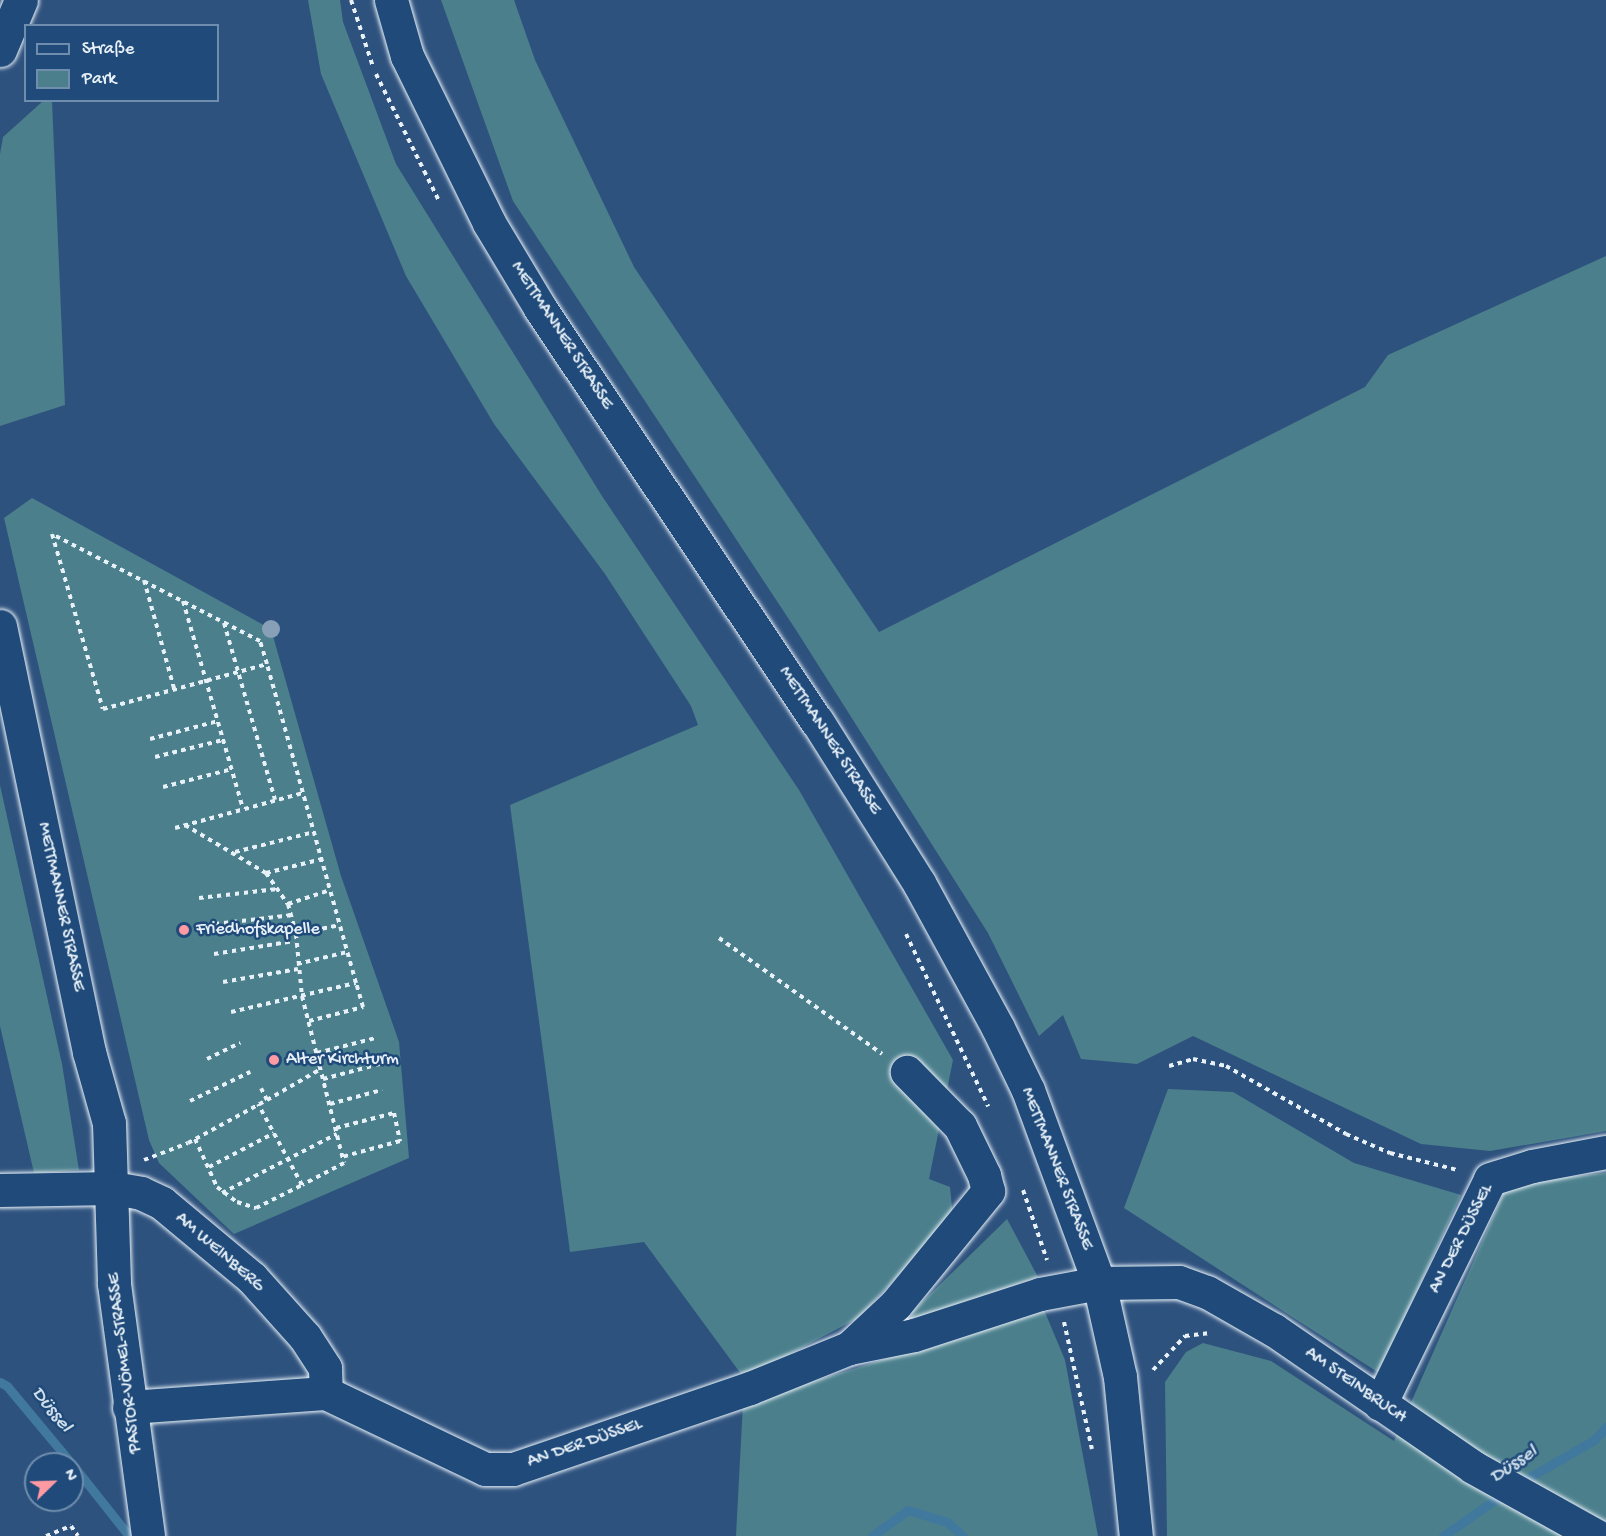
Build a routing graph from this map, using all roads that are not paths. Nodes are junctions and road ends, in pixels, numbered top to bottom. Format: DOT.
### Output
graph roads {
  1 [pos="21,0"];
  2 [pos="391,0"];
  3 [pos="0,50"];
  4 [pos="0,626"];
  5 [pos="907,1072"];
  6 [pos="1606,1152"];
  7 [pos="113,1188"];
  8 [pos="0,1190"];
  9 [pos="1099,1283"];
  10 [pos="1057,1290"];
  11 [pos="849,1348"];
  12 [pos="326,1393"];
  13 [pos="1380,1404"];
  14 [pos="129,1407"];
  15 [pos="148,1536"];
  16 [pos="1136,1536"];
  17 [pos="1597,1536"];
  1 -- 3 [label="street"];
  2 -- 9 [label="street, METTMANNER STRASSE"];
  4 -- 7 [label="street, METTMANNER STRASSE"];
  5 -- 11 [label="street, AN DER DÜSSEL"];
  6 -- 13 [label="street, AN DER DÜSSEL"];
  7 -- 8 [label="street, AM WEINBERG"];
  7 -- 12 [label="street, AM WEINBERG"];
  7 -- 14 [label="street, PASTOR-VÖMEL-STRASSE"];
  9 -- 10 [label="street, AM STEINBRUCH"];
  9 -- 13 [label="street, AM STEINBRUCH"];
  9 -- 16 [label="street, METTMANNER STRASSE"];
  10 -- 11 [label="street, AN DER DÜSSEL"];
  11 -- 12 [label="street, AN DER DÜSSEL"];
  12 -- 14 [label="street"];
  13 -- 17 [label="street, AM STEINBRUCH"];
  14 -- 15 [label="street, PASTOR-VÖMEL-STRASSE"];
}
